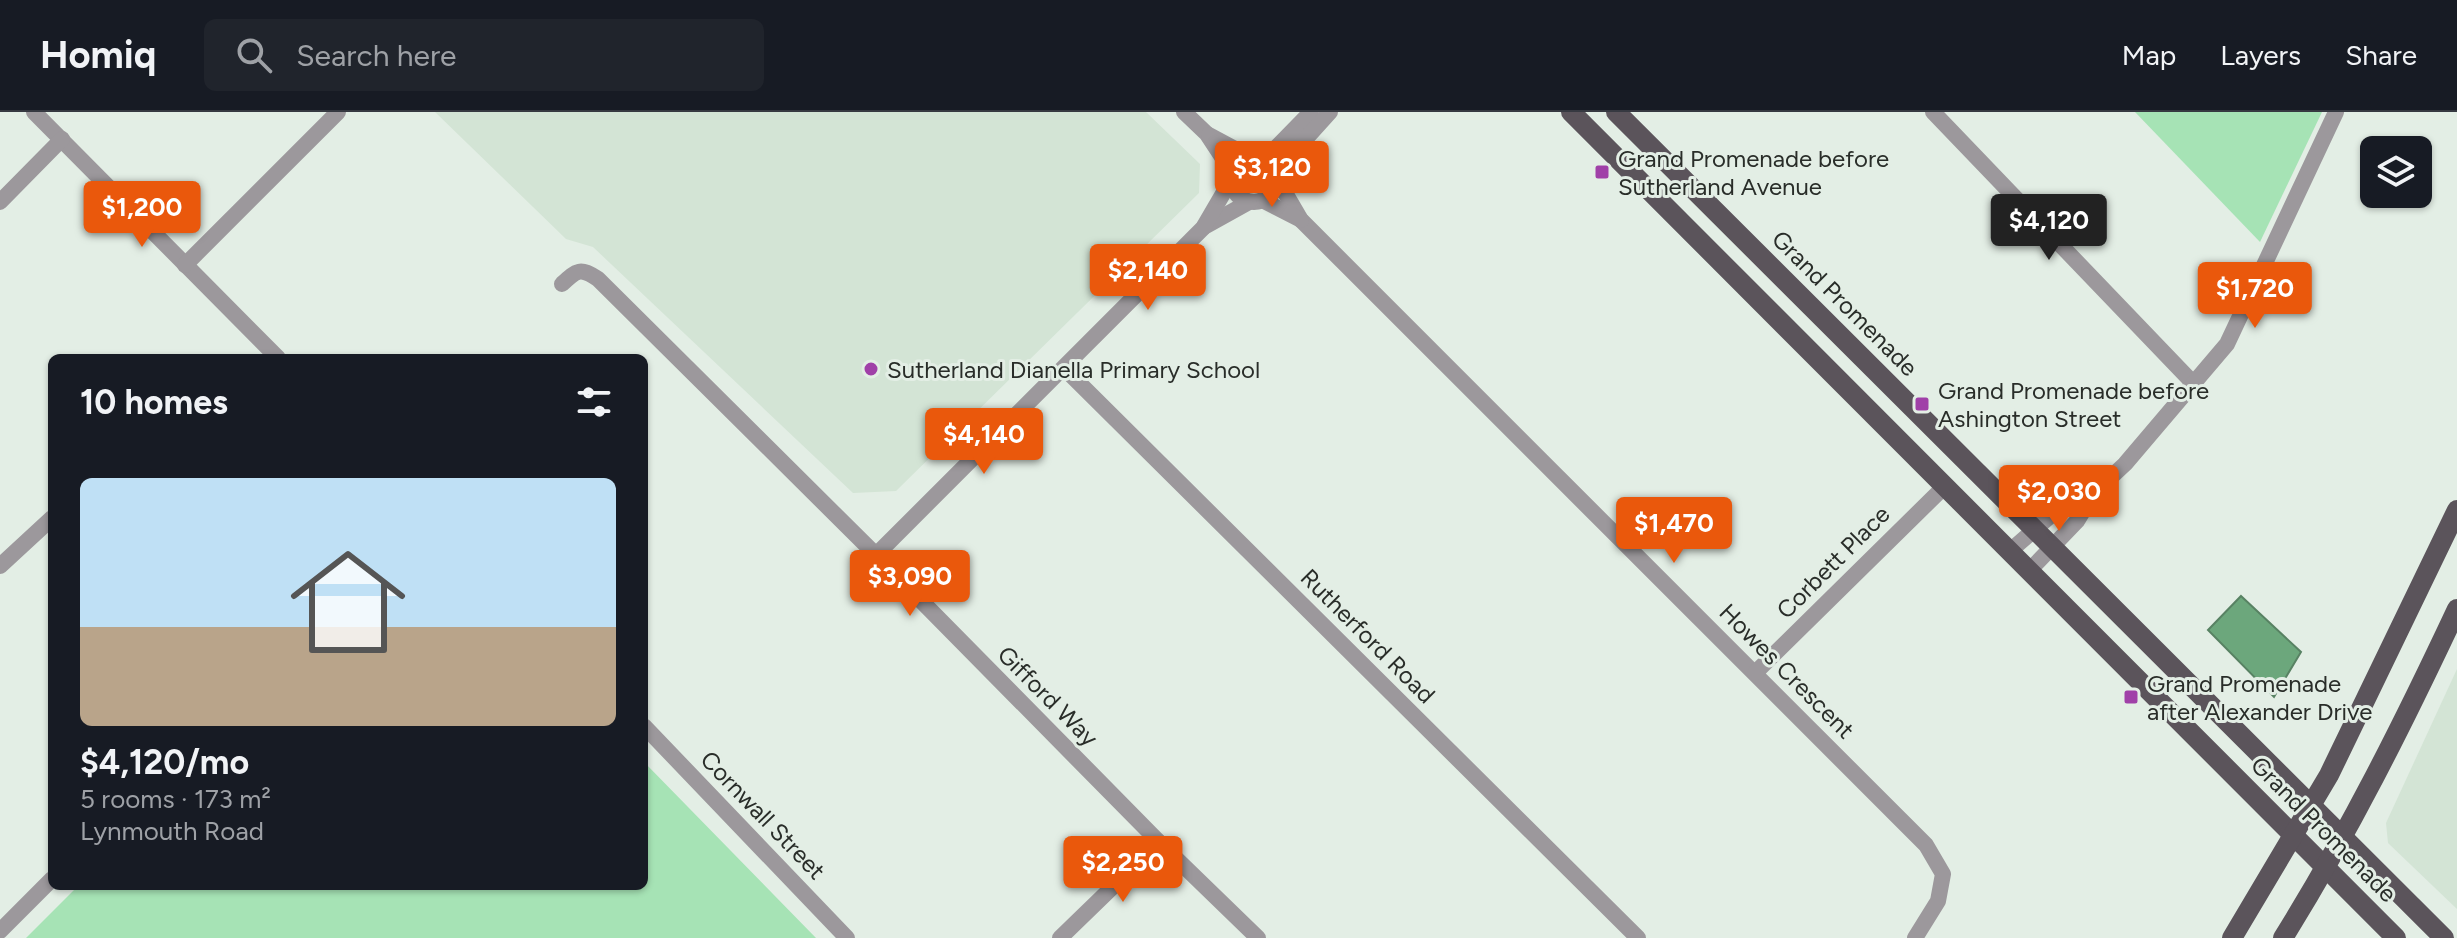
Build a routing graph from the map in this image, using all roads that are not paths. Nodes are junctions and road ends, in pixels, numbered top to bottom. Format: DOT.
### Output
graph roads {
  1 [pos="34,112"];
  2 [pos="338,112"];
  3 [pos="1184,112"];
  4 [pos="1311,112"];
  5 [pos="1330,112"];
  6 [pos="1571,112"];
  7 [pos="1616,112"];
  8 [pos="1933,112"];
  9 [pos="2336,112"];
  10 [pos="1207,134"];
  11 [pos="62,139"];
  12 [pos="1656,152"];
  13 [pos="1256,157"];
  14 [pos="1633,174"];
  15 [pos="1232,176"];
  16 [pos="1276,176"];
  17 [pos="1256,201"];
  18 [pos="0,202"];
  19 [pos="1301,220"];
  20 [pos="1203,228"];
  21 [pos="185,265"];
  22 [pos="562,284"];
  23 [pos="274,354"];
  24 [pos="1064,368"];
  25 [pos="2194,384"];
  26 [pos="1945,486"];
  27 [pos="2094,493"];
  28 [pos="2457,510"];
  29 [pos="48,522"];
  30 [pos="2034,528"];
  31 [pos="2054,547"];
  32 [pos="2010,551"];
  33 [pos="876,555"];
  34 [pos="0,566"];
  35 [pos="2029,571"];
  36 [pos="2457,609"];
  37 [pos="1755,673"];
  38 [pos="648,730"];
  39 [pos="2311,806"];
  40 [pos="2293,836"];
  41 [pos="2343,838"];
  42 [pos="1159,842"];
  43 [pos="2325,868"];
  44 [pos="48,883"];
  45 [pos="0,931"];
  46 [pos="847,938"];
  47 [pos="1060,938"];
  48 [pos="1258,938"];
  49 [pos="1638,938"];
  50 [pos="1915,938"];
  51 [pos="2232,938"];
  52 [pos="2283,938"];
  53 [pos="2396,938"];
  54 [pos="2444,938"];
  1 -- 11 [label="street"];
  2 -- 21 [label="street"];
  3 -- 10 [label="street"];
  4 -- 13 [label="street"];
  5 -- 16 [label="street"];
  6 -- 14 [label="main road, Grand Promenade"];
  7 -- 12 [label="main road, Grand Promenade"];
  8 -- 25 [label="street"];
  9 -- 25 [label="street"];
  10 -- 13 [label="street"];
  10 -- 15 [label="street"];
  11 -- 18 [label="street"];
  11 -- 21 [label="street"];
  12 -- 14 [label="main road"];
  12 -- 30 [label="main road, Grand Promenade"];
  13 -- 15 [label="street"];
  13 -- 16 [label="street"];
  14 -- 26 [label="main road, Grand Promenade"];
  15 -- 17 [label="street"];
  15 -- 20 [label="street"];
  16 -- 17 [label="street"];
  16 -- 19 [label="street, Howes Crescent"];
  17 -- 19 [label="street, Howes Crescent"];
  17 -- 20 [label="street"];
  19 -- 37 [label="street, Howes Crescent"];
  20 -- 24 [label="street"];
  21 -- 23 [label="street"];
  22 -- 33 [label="street, Gifford Way"];
  24 -- 33 [label="street"];
  24 -- 49 [label="street, Rutherford Road"];
  25 -- 27 [label="street"];
  26 -- 32 [label="main road, Grand Promenade"];
  26 -- 37 [label="street, Corbett Place"];
  27 -- 30 [label="street"];
  27 -- 31 [label="street"];
  28 -- 39 [label="main road"];
  29 -- 34 [label="street"];
  30 -- 31 [label="main road, Grand Promenade"];
  30 -- 32 [label="street"];
  31 -- 35 [label="street"];
  31 -- 39 [label="main road, Grand Promenade"];
  32 -- 35 [label="main road, Grand Promenade"];
  33 -- 42 [label="street, Gifford Way"];
  35 -- 40 [label="main road, Grand Promenade"];
  36 -- 41 [label="main road"];
  37 -- 50 [label="street, Howes Crescent"];
  38 -- 46 [label="street, Cornwall Street"];
  39 -- 40 [label="main road"];
  39 -- 41 [label="main road, Grand Promenade"];
  40 -- 43 [label="main road, Grand Promenade"];
  40 -- 51 [label="main road"];
  41 -- 43 [label="main road"];
  41 -- 54 [label="main road, Grand Promenade"];
  42 -- 47 [label="street"];
  42 -- 48 [label="street, Gifford Way"];
  43 -- 52 [label="main road"];
  43 -- 53 [label="main road, Grand Promenade"];
  44 -- 45 [label="street"];
}
